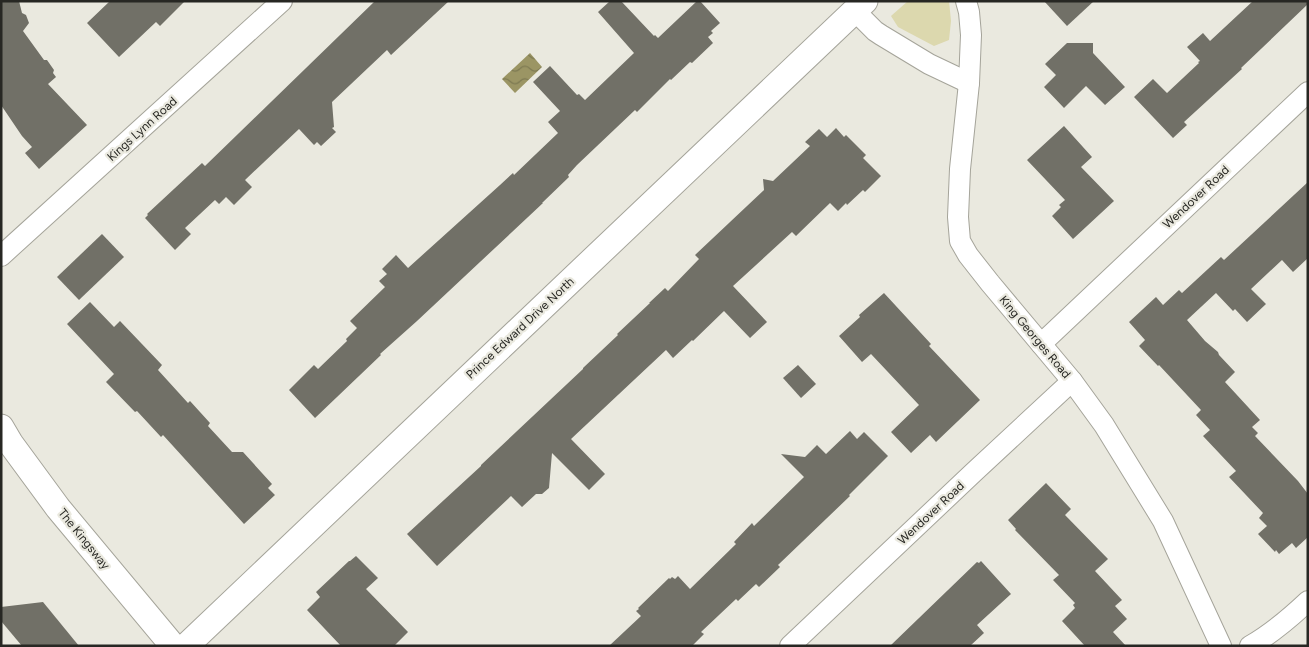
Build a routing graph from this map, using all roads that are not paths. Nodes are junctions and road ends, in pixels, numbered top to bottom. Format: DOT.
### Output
graph roads {
  1 [pos="282,1"];
  2 [pos="966,1"];
  3 [pos="860,6"];
  4 [pos="969,83"];
  5 [pos="1308,92"];
  6 [pos="1,256"];
  7 [pos="1041,344"];
  8 [pos="1072,381"];
  9 [pos="1,427"];
  10 [pos="1308,601"];
  11 [pos="173,646"];
  12 [pos="186,646"];
  13 [pos="790,646"];
  14 [pos="1221,646"];
  15 [pos="1250,646"];
  1 -- 6 [label="street, Kings Lynn Road"];
  2 -- 4 [label="street, King Georges Road"];
  3 -- 4 [label="street, Prince Edward Drive North"];
  3 -- 12 [label="street, Prince Edward Drive North"];
  4 -- 7 [label="street, King Georges Road"];
  5 -- 7 [label="street, Wendover Road"];
  7 -- 8 [label="street, King Georges Road"];
  8 -- 13 [label="street, Wendover Road"];
  8 -- 14 [label="street, King Georges Road"];
  9 -- 11 [label="street, The Kingsway"];
  10 -- 15 [label="street"];
}
